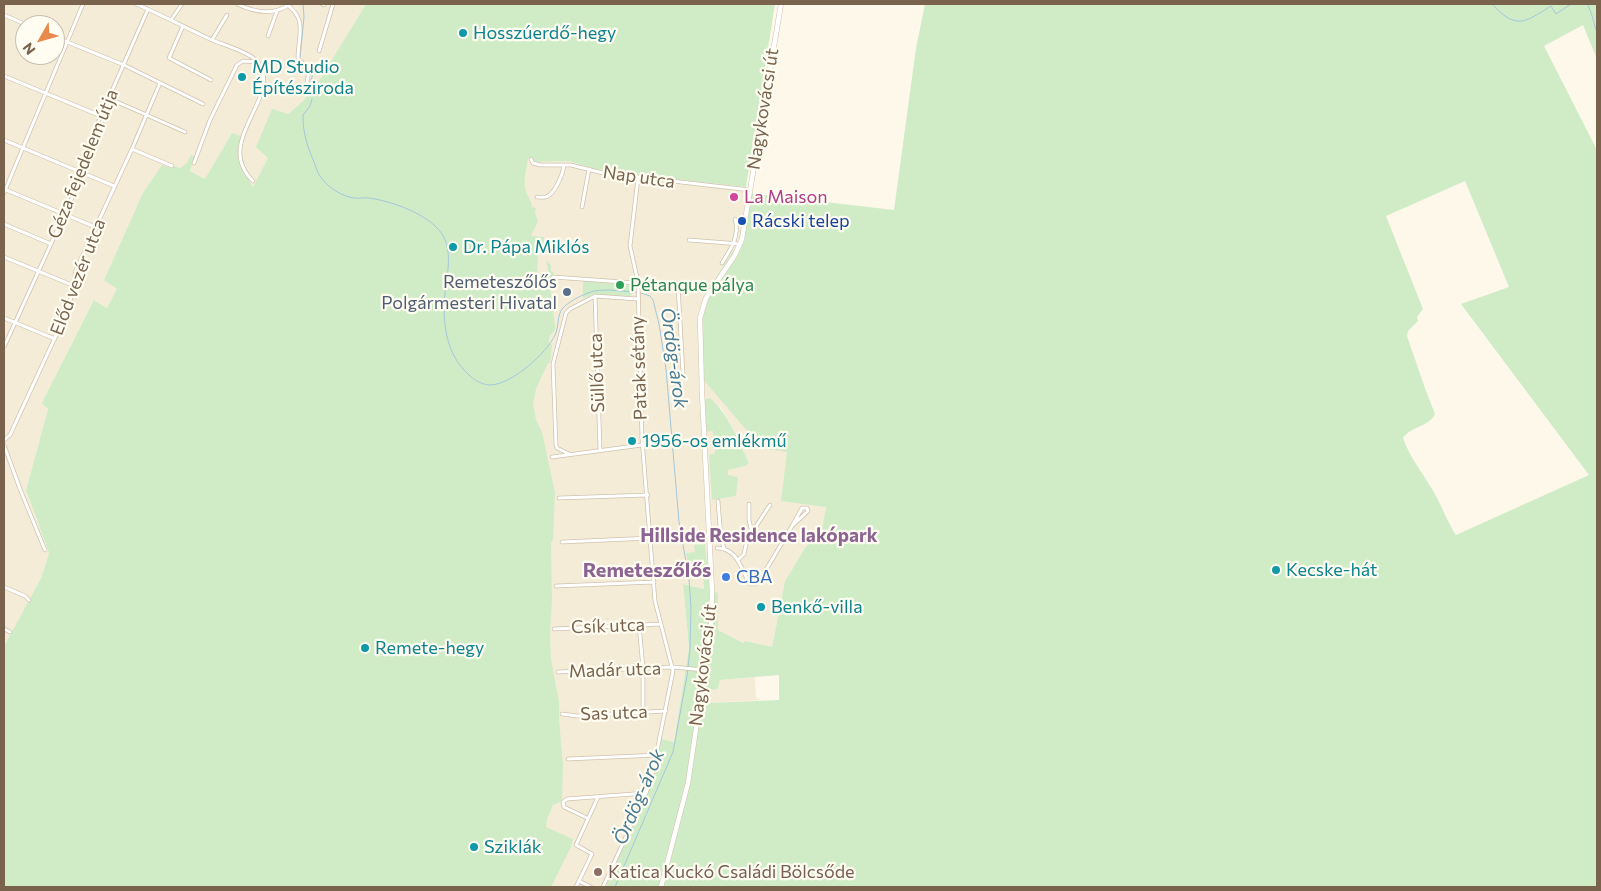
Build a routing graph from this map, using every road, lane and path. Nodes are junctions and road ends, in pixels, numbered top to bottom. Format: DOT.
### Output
graph roads {
  1 [pos="83,4"];
  2 [pos="136,4"];
  3 [pos="182,4"];
  4 [pos="237,4"];
  5 [pos="288,4"];
  6 [pos="333,4"];
  7 [pos="781,4"];
  8 [pos="148,9"];
  9 [pos="278,10"];
  10 [pos="227,15"];
  11 [pos="171,20"];
  12 [pos="183,26"];
  13 [pos="268,36"];
  14 [pos="212,40"];
  15 [pos="67,42"];
  16 [pos="318,51"];
  17 [pos="258,62"];
  18 [pos="124,65"];
  19 [pos="4,76"];
  20 [pos="211,80"];
  21 [pos="160,83"];
  22 [pos="310,91"];
  23 [pos="45,94"];
  24 [pos="108,98"];
  25 [pos="203,104"];
  26 [pos="146,114"];
  27 [pos="101,116"];
  28 [pos="184,132"];
  29 [pos="4,140"];
  30 [pos="23,148"];
  31 [pos="132,149"];
  32 [pos="531,159"];
  33 [pos="194,163"];
  34 [pos="564,165"];
  35 [pos="172,166"];
  36 [pos="589,169"];
  37 [pos="81,172"];
  38 [pos="638,178"];
  39 [pos="253,181"];
  40 [pos="114,186"];
  41 [pos="4,190"];
  42 [pos="750,190"];
  43 [pos="537,197"];
  44 [pos="582,206"];
  45 [pos="64,214"];
  46 [pos="735,218"];
  47 [pos="4,224"];
  48 [pos="95,227"];
  49 [pos="689,240"];
  50 [pos="51,244"];
  51 [pos="734,244"];
  52 [pos="740,244"];
  53 [pos="4,257"];
  54 [pos="722,262"];
  55 [pos="38,271"];
  56 [pos="553,277"];
  57 [pos="72,285"];
  58 [pos="638,285"];
  59 [pos="678,286"];
  60 [pos="710,291"];
  61 [pos="595,296"];
  62 [pos="637,299"];
  63 [pos="4,318"];
  64 [pos="15,323"];
  65 [pos="55,339"];
  66 [pos="4,347"];
  67 [pos="683,374"];
  68 [pos="4,440"];
  69 [pos="4,445"];
  70 [pos="642,445"];
  71 [pos="600,450"];
  72 [pos="569,454"];
  73 [pos="552,457"];
  74 [pos="648,495"];
  75 [pos="560,498"];
  76 [pos="718,501"];
  77 [pos="749,504"];
  78 [pos="770,504"];
  79 [pos="792,526"];
  80 [pos="752,534"];
  81 [pos="651,538"];
  82 [pos="562,542"];
  83 [pos="717,548"];
  84 [pos="724,548"];
  85 [pos="45,550"];
  86 [pos="738,560"];
  87 [pos="654,582"];
  88 [pos="556,586"];
  89 [pos="4,587"];
  90 [pos="28,600"];
  91 [pos="661,624"];
  92 [pos="639,625"];
  93 [pos="554,628"];
  94 [pos="4,629"];
  95 [pos="10,632"];
  96 [pos="673,667"];
  97 [pos="643,668"];
  98 [pos="704,670"];
  99 [pos="558,672"];
  100 [pos="666,711"];
  101 [pos="643,712"];
  102 [pos="562,714"];
  103 [pos="658,755"];
  104 [pos="568,759"];
  105 [pos="646,793"];
  106 [pos="598,797"];
  107 [pos="587,818"];
  108 [pos="579,881"];
  109 [pos="576,887"];
  110 [pos="591,887"];
  111 [pos="603,887"];
  112 [pos="661,887"];
  1 -- 15 [label="street"];
  2 -- 8 [label="street"];
  3 -- 11 [label="street"];
  4 -- 9 [label="street"];
  5 -- 9 [label="street"];
  5 -- 22 [label="street"];
  6 -- 16 [label="street"];
  7 -- 42 [label="street, Nagykovácsi út"];
  8 -- 11 [label="street"];
  8 -- 18 [label="street, Géza fejedelem útja"];
  9 -- 13 [label="street"];
  10 -- 14 [label="street"];
  11 -- 12 [label="street"];
  12 -- 14 [label="street"];
  12 -- 20 [label="street"];
  14 -- 17 [label="street"];
  15 -- 18 [label="street"];
  15 -- 23 [label="street"];
  17 -- 33 [label="street"];
  17 -- 39 [label="street"];
  18 -- 21 [label="street"];
  18 -- 24 [label="street, Géza fejedelem útja"];
  19 -- 23 [label="street"];
  21 -- 25 [label="street"];
  21 -- 26 [label="street, Előd vezér utca"];
  23 -- 27 [label="street"];
  23 -- 30 [label="street"];
  24 -- 26 [label="street"];
  24 -- 27 [label="street, Géza fejedelem útja"];
  26 -- 28 [label="street"];
  26 -- 31 [label="street, Előd vezér utca"];
  27 -- 37 [label="street, Géza fejedelem útja"];
  29 -- 30 [label="street"];
  30 -- 37 [label="street"];
  30 -- 41 [label="street"];
  31 -- 35 [label="street"];
  31 -- 40 [label="street, Előd vezér utca"];
  32 -- 34 [label="street, Nap utca"];
  34 -- 36 [label="street, Nap utca"];
  34 -- 43 [label="street"];
  36 -- 38 [label="street, Nap utca"];
  36 -- 44 [label="street"];
  37 -- 40 [label="street"];
  37 -- 45 [label="street, Géza fejedelem útja"];
  38 -- 42 [label="street, Nap utca"];
  38 -- 58 [label="street, Patak sétány"];
  40 -- 48 [label="street, Előd vezér utca"];
  41 -- 45 [label="street"];
  42 -- 52 [label="street, Nagykovácsi út"];
  45 -- 48 [label="street"];
  45 -- 50 [label="street, Géza fejedelem útja"];
  46 -- 51 [label="street"];
  47 -- 50 [label="street"];
  48 -- 57 [label="street, Előd vezér utca"];
  49 -- 51 [label="street"];
  50 -- 55 [label="street, Géza fejedelem útja"];
  51 -- 52 [label="street"];
  51 -- 54 [label="street"];
  52 -- 60 [label="street, Nagykovácsi út"];
  53 -- 55 [label="street"];
  55 -- 57 [label="street"];
  55 -- 64 [label="street, Géza fejedelem útja"];
  56 -- 58 [label="street"];
  57 -- 65 [label="street, Előd vezér utca"];
  58 -- 59 [label="street"];
  58 -- 62 [label="street, Patak sétány"];
  59 -- 60 [label="street"];
  59 -- 67 [label="street"];
  60 -- 98 [label="street, Nagykovácsi út"];
  61 -- 62 [label="street"];
  61 -- 71 [label="street, Süllő utca"];
  61 -- 72 [label="street"];
  62 -- 70 [label="street, Patak sétány"];
  63 -- 64 [label="street"];
  64 -- 65 [label="street"];
  64 -- 66 [label="street, Géza fejedelem útja"];
  65 -- 68 [label="street, Előd vezér utca"];
  69 -- 85 [label="street"];
  70 -- 71 [label="street"];
  70 -- 74 [label="street, Patak sétány"];
  71 -- 72 [label="street"];
  72 -- 73 [label="street"];
  74 -- 75 [label="street"];
  74 -- 81 [label="street, Patak sétány"];
  76 -- 84 [label="street"];
  77 -- 80 [label="street"];
  78 -- 80 [label="street"];
  79 -- 79 [label="street"];
  79 -- 86 [label="street"];
  80 -- 86 [label="street"];
  81 -- 82 [label="street"];
  81 -- 87 [label="street, Patak sétány"];
  83 -- 84 [label="street"];
  84 -- 86 [label="street"];
  87 -- 88 [label="street"];
  87 -- 91 [label="street, Patak sétány"];
  89 -- 90 [label="street"];
  91 -- 92 [label="street, Csík utca"];
  91 -- 96 [label="street, Patak sétány"];
  92 -- 93 [label="street, Csík utca"];
  92 -- 97 [label="street"];
  94 -- 95 [label="street"];
  96 -- 97 [label="street, Madár utca"];
  96 -- 98 [label="street, Madár utca"];
  96 -- 100 [label="street, Patak sétány"];
  97 -- 99 [label="street, Madár utca"];
  97 -- 101 [label="street"];
  98 -- 112 [label="street, Nagykovácsi út"];
  100 -- 101 [label="street, Sas utca"];
  100 -- 103 [label="street, Patak sétány"];
  101 -- 102 [label="street, Sas utca"];
  103 -- 104 [label="street"];
  103 -- 105 [label="street, Patak sétány"];
  105 -- 106 [label="street"];
  105 -- 111 [label="street, Patak sétány"];
  106 -- 107 [label="street"];
  106 -- 107 [label="street"];
  107 -- 108 [label="street"];
  108 -- 109 [label="street"];
  108 -- 110 [label="street"];
}
